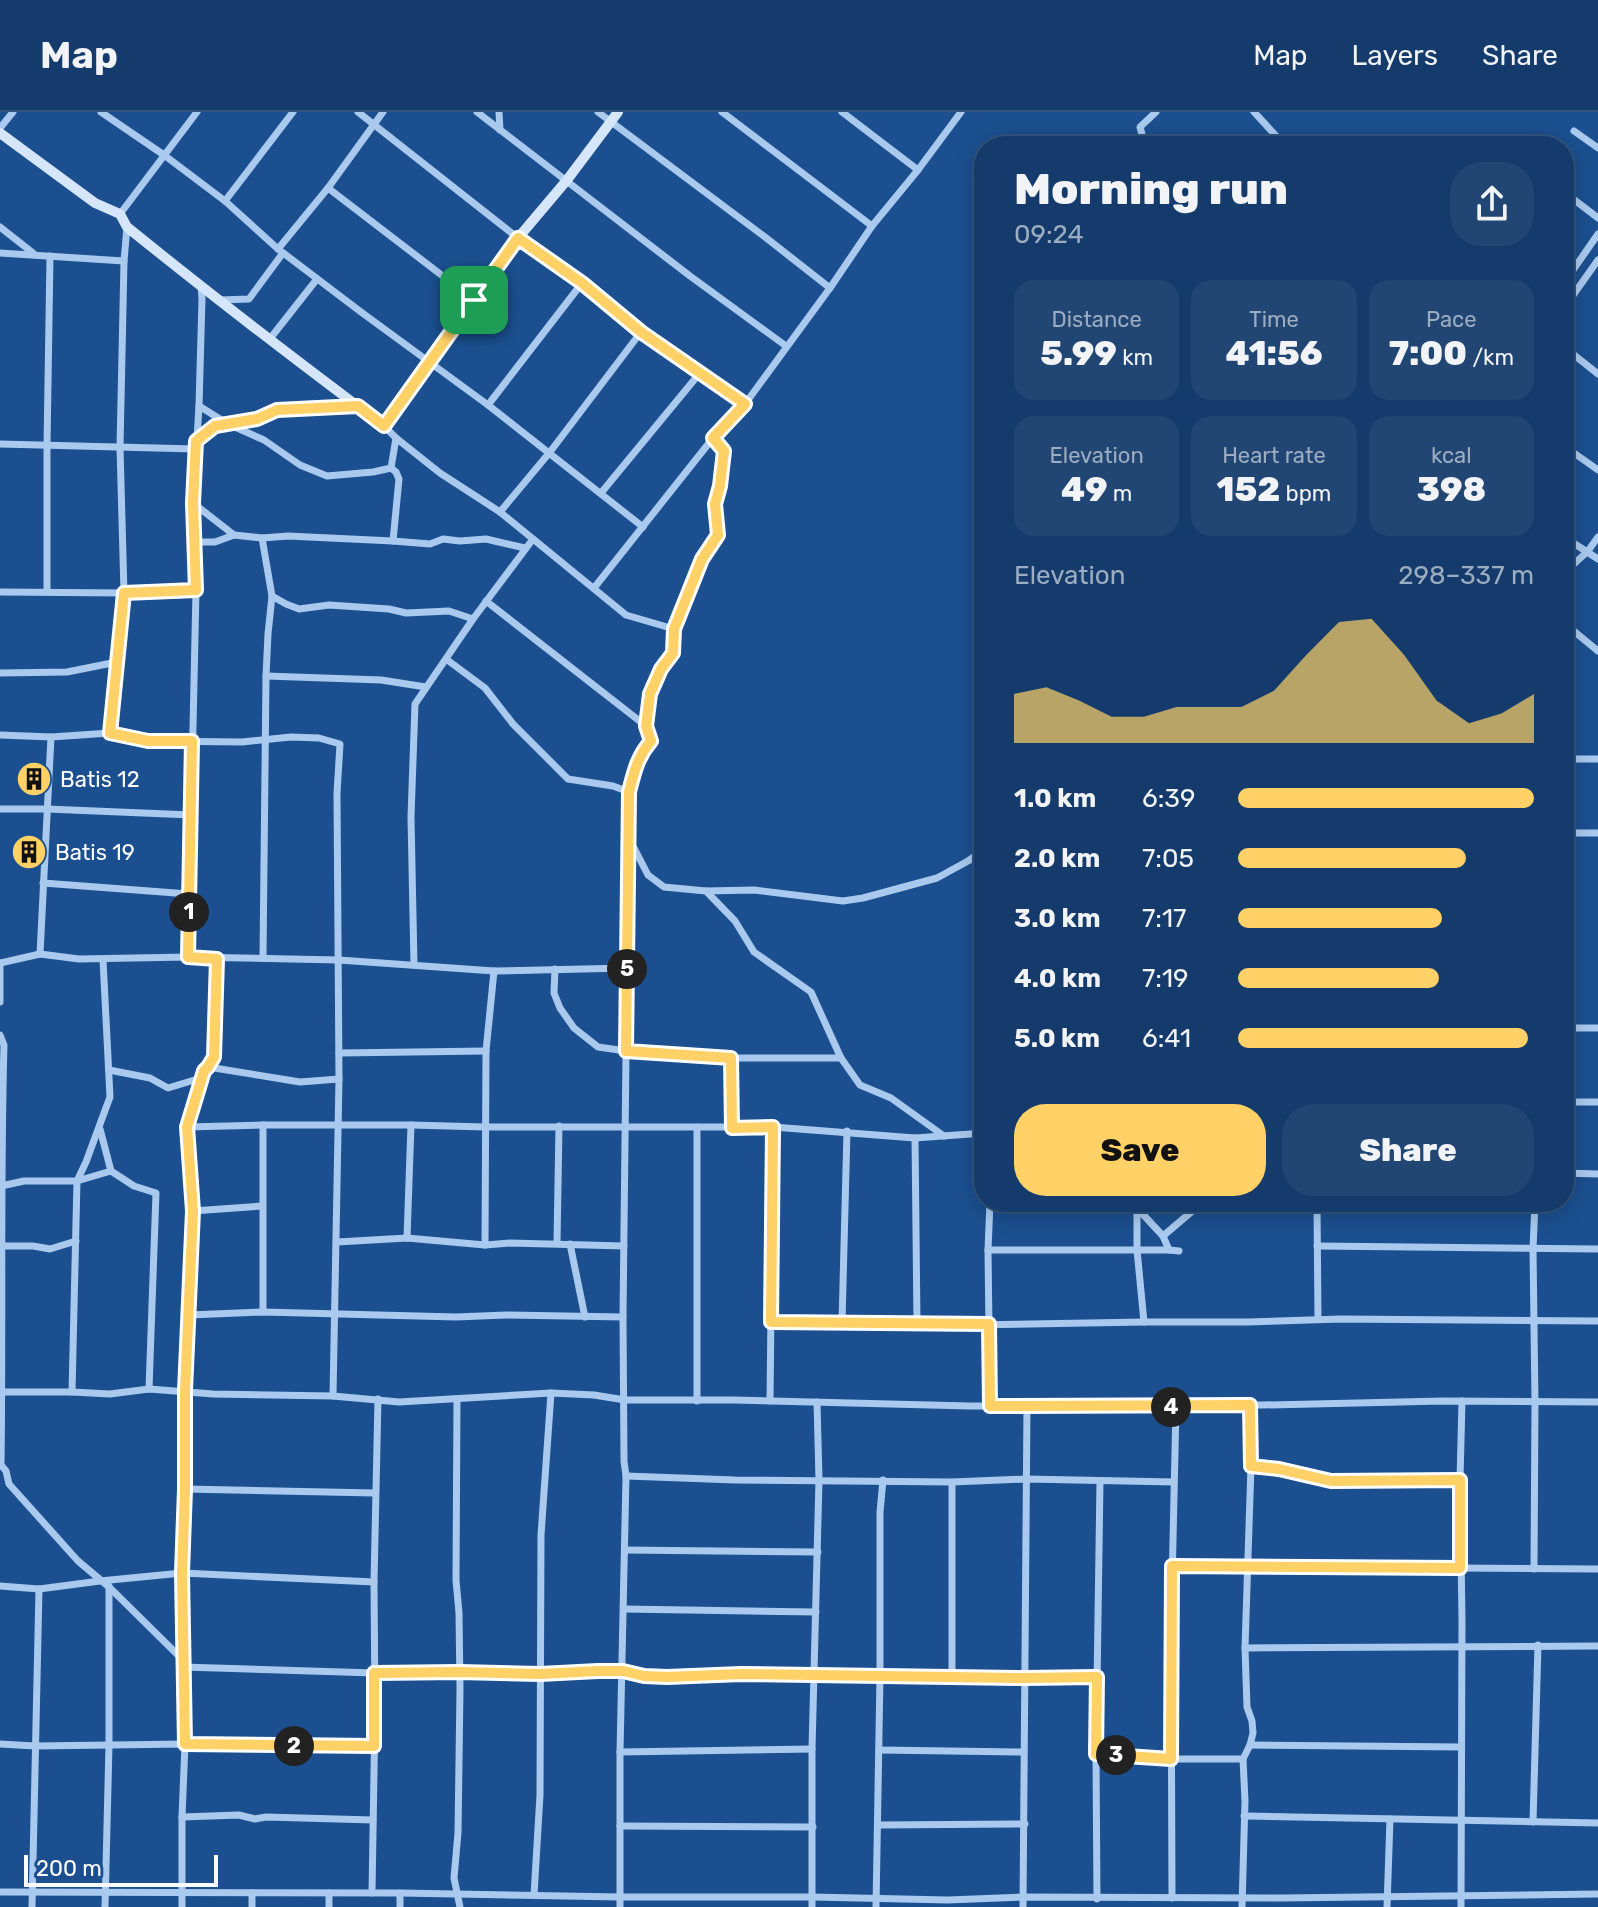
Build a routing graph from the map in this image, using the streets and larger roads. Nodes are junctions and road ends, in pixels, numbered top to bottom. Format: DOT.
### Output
graph roads {
  1 [pos="13,112"];
  2 [pos="101,112"];
  3 [pos="197,112"];
  4 [pos="293,112"];
  5 [pos="358,112"];
  6 [pos="383,112"];
  7 [pos="477,112"];
  8 [pos="499,112"];
  9 [pos="598,112"];
  10 [pos="722,112"];
  11 [pos="842,112"];
  12 [pos="961,112"];
  13 [pos="1156,112"];
  14 [pos="1254,112"];
  15 [pos="614,117"];
  16 [pos="375,126"];
  17 [pos="500,130"];
  18 [pos="0,131"];
  19 [pos="1574,131"];
  20 [pos="1142,136"];
  21 [pos="1276,136"];
  22 [pos="1598,148"];
  23 [pos="164,155"];
  24 [pos="918,170"];
  25 [pos="567,180"];
  26 [pos="328,188"];
  27 [pos="1574,200"];
  28 [pos="225,201"];
  29 [pos="120,214"];
  30 [pos="1598,218"];
  31 [pos="872,226"];
  32 [pos="0,227"];
  33 [pos="127,227"];
  34 [pos="1598,234"];
  35 [pos="518,238"];
  36 [pos="280,251"];
  37 [pos="0,253"];
  38 [pos="35,254"];
  39 [pos="50,256"];
  40 [pos="1598,260"];
  41 [pos="124,261"];
  42 [pos="1574,269"];
  43 [pos="317,279"];
  44 [pos="582,283"];
  45 [pos="201,286"];
  46 [pos="830,288"];
  47 [pos="1574,294"];
  48 [pos="202,299"];
  49 [pos="218,300"];
  50 [pos="474,300"];
  51 [pos="641,332"];
  52 [pos="269,340"];
  53 [pos="786,346"];
  54 [pos="1574,355"];
  55 [pos="429,361"];
  56 [pos="699,374"];
  57 [pos="1598,374"];
  58 [pos="745,404"];
  59 [pos="488,405"];
  60 [pos="199,406"];
  61 [pos="358,406"];
  62 [pos="228,424"];
  63 [pos="384,426"];
  64 [pos="396,438"];
  65 [pos="713,438"];
  66 [pos="0,444"];
  67 [pos="196,445"];
  68 [pos="47,446"];
  69 [pos="120,447"];
  70 [pos="550,452"];
  71 [pos="1574,453"];
  72 [pos="391,468"];
  73 [pos="1598,470"];
  74 [pos="601,493"];
  75 [pos="193,503"];
  76 [pos="500,512"];
  77 [pos="643,527"];
  78 [pos="234,535"];
  79 [pos="1598,537"];
  80 [pos="262,538"];
  81 [pos="533,539"];
  82 [pos="393,541"];
  83 [pos="194,542"];
  84 [pos="1574,543"];
  85 [pos="525,548"];
  86 [pos="1588,551"];
  87 [pos="1598,559"];
  88 [pos="1574,564"];
  89 [pos="594,588"];
  90 [pos="196,590"];
  91 [pos="47,591"];
  92 [pos="0,592"];
  93 [pos="124,593"];
  94 [pos="272,596"];
  95 [pos="486,601"];
  96 [pos="473,619"];
  97 [pos="674,629"];
  98 [pos="1574,631"];
  99 [pos="1598,651"];
  100 [pos="446,659"];
  101 [pos="117,662"];
  102 [pos="0,673"];
  103 [pos="266,676"];
  104 [pos="426,687"];
  105 [pos="646,726"];
  106 [pos="110,733"];
  107 [pos="0,735"];
  108 [pos="51,737"];
  109 [pos="266,739"];
  110 [pos="192,741"];
  111 [pos="1574,759"];
  112 [pos="1598,759"];
  113 [pos="629,792"];
  114 [pos="0,809"];
  115 [pos="47,809"];
  116 [pos="191,815"];
  117 [pos="628,824"];
  118 [pos="1574,833"];
  119 [pos="1598,833"];
  120 [pos="974,857"];
  121 [pos="43,883"];
  122 [pos="706,891"];
  123 [pos="189,894"];
  124 [pos="40,954"];
  125 [pos="188,957"];
  126 [pos="263,958"];
  127 [pos="217,959"];
  128 [pos="103,960"];
  129 [pos="339,960"];
  130 [pos="0,963"];
  131 [pos="414,965"];
  132 [pos="627,968"];
  133 [pos="555,969"];
  134 [pos="494,971"];
  135 [pos="0,1002"];
  136 [pos="1574,1028"];
  137 [pos="1598,1028"];
  138 [pos="0,1035"];
  139 [pos="486,1051"];
  140 [pos="626,1051"];
  141 [pos="339,1053"];
  142 [pos="731,1058"];
  143 [pos="841,1058"];
  144 [pos="208,1067"];
  145 [pos="109,1070"];
  146 [pos="201,1078"];
  147 [pos="339,1079"];
  148 [pos="1574,1102"];
  149 [pos="1598,1102"];
  150 [pos="263,1125"];
  151 [pos="411,1125"];
  152 [pos="339,1126"];
  153 [pos="559,1126"];
  154 [pos="626,1126"];
  155 [pos="99,1127"];
  156 [pos="187,1127"];
  157 [pos="485,1127"];
  158 [pos="697,1127"];
  159 [pos="773,1127"];
  160 [pos="732,1128"];
  161 [pos="847,1131"];
  162 [pos="974,1134"];
  163 [pos="944,1136"];
  164 [pos="915,1138"];
  165 [pos="111,1171"];
  166 [pos="1574,1173"];
  167 [pos="1598,1174"];
  168 [pos="77,1181"];
  169 [pos="1,1186"];
  170 [pos="262,1206"];
  171 [pos="193,1211"];
  172 [pos="990,1212"];
  173 [pos="1137,1212"];
  174 [pos="1143,1212"];
  175 [pos="1191,1212"];
  176 [pos="1317,1212"];
  177 [pos="1535,1212"];
  178 [pos="1163,1236"];
  179 [pos="407,1238"];
  180 [pos="76,1241"];
  181 [pos="337,1242"];
  182 [pos="557,1243"];
  183 [pos="570,1244"];
  184 [pos="485,1245"];
  185 [pos="0,1246"];
  186 [pos="624,1246"];
  187 [pos="1317,1246"];
  188 [pos="1533,1249"];
  189 [pos="1598,1249"];
  190 [pos="988,1250"];
  191 [pos="1137,1250"];
  192 [pos="1169,1250"];
  193 [pos="1179,1251"];
  194 [pos="263,1312"];
  195 [pos="333,1313"];
  196 [pos="189,1315"];
  197 [pos="585,1317"];
  198 [pos="623,1317"];
  199 [pos="2,1318"];
  200 [pos="1318,1319"];
  201 [pos="1534,1321"];
  202 [pos="1598,1321"];
  203 [pos="771,1322"];
  204 [pos="1144,1322"];
  205 [pos="842,1323"];
  206 [pos="917,1324"];
  207 [pos="989,1324"];
  208 [pos="149,1389"];
  209 [pos="185,1391"];
  210 [pos="1,1392"];
  211 [pos="72,1392"];
  212 [pos="551,1393"];
  213 [pos="333,1396"];
  214 [pos="378,1399"];
  215 [pos="457,1399"];
  216 [pos="625,1400"];
  217 [pos="697,1401"];
  218 [pos="770,1401"];
  219 [pos="1462,1401"];
  220 [pos="817,1402"];
  221 [pos="1535,1402"];
  222 [pos="1598,1402"];
  223 [pos="1027,1405"];
  224 [pos="1250,1405"];
  225 [pos="990,1406"];
  226 [pos="1176,1407"];
  227 [pos="1,1465"];
  228 [pos="1251,1466"];
  229 [pos="626,1476"];
  230 [pos="1026,1479"];
  231 [pos="819,1480"];
  232 [pos="883,1480"];
  233 [pos="1460,1480"];
  234 [pos="1100,1481"];
  235 [pos="952,1482"];
  236 [pos="1174,1482"];
  237 [pos="185,1489"];
  238 [pos="375,1493"];
  239 [pos="625,1550"];
  240 [pos="818,1552"];
  241 [pos="1172,1566"];
  242 [pos="1247,1566"];
  243 [pos="1460,1568"];
  244 [pos="1534,1569"];
  245 [pos="1598,1569"];
  246 [pos="182,1573"];
  247 [pos="374,1582"];
  248 [pos="106,1583"];
  249 [pos="0,1586"];
  250 [pos="39,1589"];
  251 [pos="624,1609"];
  252 [pos="816,1612"];
  253 [pos="1538,1645"];
  254 [pos="1461,1646"];
  255 [pos="1598,1646"];
  256 [pos="1245,1648"];
  257 [pos="183,1664"];
  258 [pos="623,1671"];
  259 [pos="459,1672"];
  260 [pos="374,1673"];
  261 [pos="540,1674"];
  262 [pos="814,1676"];
  263 [pos="880,1676"];
  264 [pos="952,1677"];
  265 [pos="1097,1677"];
  266 [pos="1024,1678"];
  267 [pos="0,1744"];
  268 [pos="185,1744"];
  269 [pos="109,1745"];
  270 [pos="1250,1745"];
  271 [pos="35,1746"];
  272 [pos="374,1746"];
  273 [pos="1461,1747"];
  274 [pos="812,1749"];
  275 [pos="879,1750"];
  276 [pos="620,1752"];
  277 [pos="1023,1752"];
  278 [pos="1096,1754"];
  279 [pos="1171,1759"];
  280 [pos="1243,1759"];
  281 [pos="1244,1816"];
  282 [pos="182,1817"];
  283 [pos="1390,1819"];
  284 [pos="373,1820"];
  285 [pos="1461,1820"];
  286 [pos="1533,1822"];
  287 [pos="1598,1823"];
  288 [pos="1025,1824"];
  289 [pos="878,1825"];
  290 [pos="620,1826"];
  291 [pos="813,1827"];
  292 [pos="0,1892"];
  293 [pos="33,1892"];
  294 [pos="105,1892"];
  295 [pos="183,1893"];
  296 [pos="252,1893"];
  297 [pos="329,1893"];
  298 [pos="372,1893"];
  299 [pos="400,1893"];
  300 [pos="459,1894"];
  301 [pos="1598,1894"];
  302 [pos="534,1895"];
  303 [pos="1461,1895"];
  304 [pos="1535,1895"];
  305 [pos="1387,1896"];
  306 [pos="620,1897"];
  307 [pos="693,1897"];
  308 [pos="768,1897"];
  309 [pos="812,1897"];
  310 [pos="1023,1897"];
  311 [pos="1313,1897"];
  312 [pos="1172,1898"];
  313 [pos="1097,1899"];
  314 [pos="1242,1902"];
  315 [pos="876,1903"];
  316 [pos="948,1904"];
  317 [pos="32,1907"];
  318 [pos="105,1907"];
  319 [pos="182,1907"];
  320 [pos="252,1907"];
  321 [pos="329,1907"];
  322 [pos="400,1907"];
  323 [pos="460,1907"];
  324 [pos="620,1907"];
  325 [pos="693,1907"];
  326 [pos="768,1907"];
  327 [pos="812,1907"];
  328 [pos="1023,1907"];
  329 [pos="1313,1907"];
  330 [pos="1387,1907"];
  331 [pos="1461,1907"];
  332 [pos="1535,1907"];
  1 -- 18 [label="street"];
  2 -- 23 [label="street"];
  3 -- 23 [label="street"];
  4 -- 28 [label="street"];
  5 -- 16 [label="street"];
  6 -- 16 [label="street"];
  7 -- 17 [label="street"];
  8 -- 17 [label="street"];
  9 -- 15 [label="street"];
  10 -- 31 [label="street"];
  11 -- 24 [label="street"];
  12 -- 24 [label="street"];
  13 -- 20 [label="street"];
  14 -- 21 [label="street"];
  15 -- 25 [label="street"];
  15 -- 46 [label="street"];
  16 -- 26 [label="street"];
  16 -- 35 [label="street"];
  17 -- 25 [label="street"];
  18 -- 29 [label="street"];
  19 -- 22 [label="street"];
  23 -- 28 [label="street"];
  23 -- 29 [label="street"];
  24 -- 31 [label="street"];
  25 -- 35 [label="street"];
  25 -- 53 [label="street"];
  26 -- 36 [label="street"];
  26 -- 50 [label="street"];
  27 -- 30 [label="street"];
  28 -- 36 [label="street"];
  29 -- 33 [label="street"];
  31 -- 46 [label="street"];
  32 -- 38 [label="street"];
  33 -- 41 [label="street"];
  33 -- 45 [label="street"];
  34 -- 42 [label="street"];
  35 -- 44 [label="street"];
  35 -- 50 [label="street"];
  36 -- 43 [label="street"];
  36 -- 49 [label="street"];
  37 -- 38 [label="street"];
  38 -- 39 [label="street"];
  39 -- 41 [label="street"];
  39 -- 68 [label="street"];
  40 -- 47 [label="street"];
  41 -- 69 [label="street"];
  43 -- 52 [label="street"];
  43 -- 55 [label="street"];
  44 -- 51 [label="street"];
  44 -- 59 [label="street"];
  45 -- 48 [label="street"];
  45 -- 49 [label="street"];
  46 -- 53 [label="street"];
  48 -- 49 [label="street"];
  48 -- 60 [label="street"];
  49 -- 52 [label="street"];
  50 -- 55 [label="street"];
  51 -- 56 [label="street"];
  51 -- 70 [label="street"];
  52 -- 61 [label="street"];
  53 -- 58 [label="street"];
  54 -- 57 [label="street"];
  55 -- 59 [label="street"];
  55 -- 63 [label="street"];
  56 -- 58 [label="street"];
  56 -- 74 [label="street"];
  58 -- 65 [label="street"];
  59 -- 70 [label="street"];
  60 -- 62 [label="street"];
  60 -- 67 [label="street"];
  61 -- 62 [label="street"];
  61 -- 63 [label="street"];
  62 -- 67 [label="street"];
  62 -- 72 [label="street"];
  63 -- 64 [label="street"];
  64 -- 72 [label="street"];
  64 -- 76 [label="street"];
  65 -- 77 [label="street"];
  65 -- 97 [label="street"];
  66 -- 68 [label="street"];
  67 -- 69 [label="street"];
  67 -- 75 [label="street"];
  68 -- 69 [label="street"];
  68 -- 91 [label="street"];
  69 -- 93 [label="street"];
  70 -- 74 [label="street"];
  70 -- 76 [label="street"];
  71 -- 73 [label="street"];
  72 -- 82 [label="street"];
  74 -- 77 [label="street"];
  75 -- 78 [label="street"];
  75 -- 83 [label="street"];
  76 -- 81 [label="street"];
  77 -- 89 [label="street"];
  78 -- 80 [label="street"];
  78 -- 83 [label="street"];
  79 -- 86 [label="street"];
  80 -- 82 [label="street"];
  80 -- 94 [label="street"];
  81 -- 85 [label="street"];
  81 -- 89 [label="street"];
  82 -- 85 [label="street"];
  83 -- 90 [label="street"];
  84 -- 86 [label="street"];
  85 -- 95 [label="street"];
  86 -- 87 [label="street"];
  86 -- 88 [label="street"];
  89 -- 97 [label="street"];
  90 -- 93 [label="street"];
  90 -- 110 [label="street"];
  91 -- 92 [label="street"];
  91 -- 93 [label="street"];
  93 -- 101 [label="street"];
  94 -- 96 [label="street"];
  94 -- 103 [label="street"];
  95 -- 96 [label="street"];
  95 -- 105 [label="street"];
  96 -- 100 [label="street"];
  97 -- 105 [label="street"];
  98 -- 99 [label="street"];
  100 -- 104 [label="street"];
  100 -- 113 [label="street"];
  101 -- 102 [label="street"];
  101 -- 106 [label="street"];
  103 -- 104 [label="street"];
  103 -- 109 [label="street"];
  104 -- 131 [label="street"];
  105 -- 113 [label="street"];
  106 -- 108 [label="street"];
  106 -- 110 [label="street"];
  107 -- 108 [label="street"];
  108 -- 115 [label="street"];
  109 -- 110 [label="street"];
  109 -- 126 [label="street"];
  109 -- 129 [label="street"];
  110 -- 116 [label="street"];
  111 -- 112 [label="street"];
  113 -- 117 [label="street"];
  114 -- 115 [label="street"];
  115 -- 116 [label="street"];
  115 -- 121 [label="street"];
  116 -- 123 [label="street"];
  117 -- 122 [label="street"];
  117 -- 132 [label="street"];
  118 -- 119 [label="street"];
  120 -- 122 [label="street"];
  121 -- 123 [label="street"];
  121 -- 124 [label="street"];
  122 -- 143 [label="street"];
  123 -- 125 [label="street"];
  124 -- 128 [label="street"];
  124 -- 130 [label="street"];
  125 -- 127 [label="street"];
  125 -- 128 [label="street"];
  126 -- 127 [label="street"];
  126 -- 129 [label="street"];
  127 -- 144 [label="street"];
  128 -- 145 [label="street"];
  129 -- 131 [label="street"];
  129 -- 141 [label="street"];
  130 -- 135 [label="street"];
  131 -- 134 [label="street"];
  132 -- 133 [label="street"];
  132 -- 140 [label="street"];
  133 -- 134 [label="street"];
  133 -- 140 [label="street"];
  134 -- 139 [label="street"];
  136 -- 137 [label="street"];
  138 -- 169 [label="street"];
  139 -- 141 [label="street"];
  139 -- 157 [label="street"];
  140 -- 142 [label="street"];
  140 -- 154 [label="street"];
  141 -- 147 [label="street"];
  142 -- 143 [label="street"];
  142 -- 160 [label="street"];
  143 -- 163 [label="street"];
  144 -- 146 [label="street"];
  144 -- 147 [label="street"];
  145 -- 146 [label="street"];
  145 -- 155 [label="street"];
  146 -- 156 [label="street"];
  147 -- 152 [label="street"];
  148 -- 149 [label="street"];
  150 -- 152 [label="street"];
  150 -- 156 [label="street"];
  150 -- 170 [label="street"];
  151 -- 152 [label="street"];
  151 -- 157 [label="street"];
  151 -- 179 [label="street"];
  152 -- 181 [label="street"];
  153 -- 154 [label="street"];
  153 -- 157 [label="street"];
  153 -- 182 [label="street"];
  154 -- 158 [label="street"];
  154 -- 186 [label="street"];
  155 -- 165 [label="street"];
  155 -- 168 [label="street"];
  156 -- 171 [label="street"];
  157 -- 184 [label="street"];
  158 -- 160 [label="street"];
  158 -- 217 [label="street"];
  159 -- 160 [label="street"];
  159 -- 161 [label="street"];
  159 -- 203 [label="street"];
  161 -- 164 [label="street"];
  161 -- 205 [label="street"];
  162 -- 163 [label="street"];
  163 -- 164 [label="street"];
  164 -- 206 [label="street"];
  165 -- 168 [label="street"];
  165 -- 208 [label="street"];
  166 -- 167 [label="street"];
  168 -- 169 [label="street"];
  168 -- 180 [label="street"];
  169 -- 185 [label="street"];
  170 -- 171 [label="street"];
  170 -- 194 [label="street"];
  171 -- 196 [label="street"];
  172 -- 190 [label="street"];
  173 -- 191 [label="street"];
  174 -- 178 [label="street"];
  175 -- 178 [label="street"];
  176 -- 187 [label="street"];
  177 -- 188 [label="street"];
  178 -- 192 [label="street"];
  179 -- 181 [label="street"];
  179 -- 184 [label="street"];
  180 -- 185 [label="street"];
  180 -- 211 [label="street"];
  181 -- 195 [label="street"];
  182 -- 183 [label="street"];
  182 -- 184 [label="street"];
  183 -- 186 [label="street"];
  183 -- 197 [label="street"];
  185 -- 199 [label="street"];
  186 -- 198 [label="street"];
  187 -- 188 [label="street"];
  187 -- 200 [label="street"];
  188 -- 189 [label="street"];
  188 -- 201 [label="street"];
  190 -- 191 [label="street"];
  190 -- 207 [label="street"];
  191 -- 192 [label="street"];
  191 -- 204 [label="street"];
  192 -- 193 [label="street"];
  194 -- 195 [label="street"];
  194 -- 196 [label="street"];
  195 -- 197 [label="street"];
  195 -- 213 [label="street"];
  196 -- 209 [label="street"];
  197 -- 198 [label="street"];
  198 -- 216 [label="street"];
  199 -- 210 [label="street"];
  200 -- 201 [label="street"];
  200 -- 204 [label="street"];
  201 -- 202 [label="street"];
  201 -- 221 [label="street"];
  203 -- 205 [label="street"];
  203 -- 218 [label="street"];
  204 -- 207 [label="street"];
  205 -- 206 [label="street"];
  206 -- 207 [label="street"];
  207 -- 225 [label="street"];
  208 -- 209 [label="street"];
  208 -- 211 [label="street"];
  209 -- 213 [label="street"];
  209 -- 237 [label="street"];
  210 -- 211 [label="street"];
  210 -- 227 [label="street"];
  212 -- 215 [label="street"];
  212 -- 216 [label="street"];
  212 -- 261 [label="street"];
  213 -- 214 [label="street"];
  214 -- 215 [label="street"];
  214 -- 238 [label="street"];
  215 -- 259 [label="street"];
  216 -- 217 [label="street"];
  216 -- 229 [label="street"];
  217 -- 218 [label="street"];
  218 -- 220 [label="street"];
  219 -- 221 [label="street"];
  219 -- 224 [label="street"];
  219 -- 233 [label="street"];
  220 -- 225 [label="street"];
  220 -- 231 [label="street"];
  221 -- 222 [label="street"];
  221 -- 244 [label="street"];
  223 -- 225 [label="street"];
  223 -- 226 [label="street"];
  223 -- 230 [label="street"];
  224 -- 226 [label="street"];
  224 -- 228 [label="street"];
  226 -- 236 [label="street"];
  227 -- 248 [label="street"];
  228 -- 233 [label="street"];
  228 -- 242 [label="street"];
  229 -- 231 [label="street"];
  229 -- 239 [label="street"];
  230 -- 234 [label="street"];
  230 -- 235 [label="street"];
  230 -- 266 [label="street"];
  231 -- 232 [label="street"];
  231 -- 240 [label="street"];
  232 -- 235 [label="street"];
  232 -- 263 [label="street"];
  233 -- 243 [label="street"];
  234 -- 236 [label="street"];
  234 -- 265 [label="street"];
  235 -- 264 [label="street"];
  236 -- 241 [label="street"];
  237 -- 238 [label="street"];
  237 -- 246 [label="street"];
  238 -- 247 [label="street"];
  239 -- 240 [label="street"];
  239 -- 251 [label="street"];
  240 -- 252 [label="street"];
  241 -- 242 [label="street"];
  241 -- 279 [label="street"];
  242 -- 243 [label="street"];
  242 -- 256 [label="street"];
  243 -- 244 [label="street"];
  243 -- 254 [label="street"];
  244 -- 245 [label="street"];
  246 -- 247 [label="street"];
  246 -- 248 [label="street"];
  246 -- 257 [label="street"];
  247 -- 260 [label="street"];
  248 -- 250 [label="street"];
  248 -- 257 [label="street"];
  248 -- 269 [label="street"];
  249 -- 250 [label="street"];
  250 -- 271 [label="street"];
  251 -- 252 [label="street"];
  251 -- 258 [label="street"];
  252 -- 262 [label="street"];
  253 -- 254 [label="street"];
  253 -- 255 [label="street"];
  253 -- 286 [label="street"];
  254 -- 256 [label="street"];
  254 -- 273 [label="street"];
  256 -- 270 [label="street"];
  257 -- 260 [label="street"];
  257 -- 268 [label="street"];
  258 -- 261 [label="street"];
  258 -- 262 [label="street"];
  258 -- 276 [label="street"];
  259 -- 260 [label="street"];
  259 -- 261 [label="street"];
  259 -- 300 [label="street"];
  260 -- 272 [label="street"];
  261 -- 302 [label="street"];
  262 -- 263 [label="street"];
  262 -- 274 [label="street"];
  263 -- 264 [label="street"];
  263 -- 275 [label="street"];
  264 -- 266 [label="street"];
  265 -- 266 [label="street"];
  265 -- 278 [label="street"];
  266 -- 277 [label="street"];
  267 -- 271 [label="street"];
  268 -- 269 [label="street"];
  268 -- 272 [label="street"];
  268 -- 282 [label="street"];
  269 -- 271 [label="street"];
  269 -- 294 [label="street"];
  270 -- 273 [label="street"];
  270 -- 280 [label="street"];
  271 -- 293 [label="street"];
  272 -- 284 [label="street"];
  273 -- 285 [label="street"];
  274 -- 276 [label="street"];
  274 -- 291 [label="street"];
  275 -- 277 [label="street"];
  275 -- 289 [label="street"];
  276 -- 290 [label="street"];
  277 -- 288 [label="street"];
  278 -- 279 [label="street"];
  278 -- 313 [label="street"];
  279 -- 280 [label="street"];
  279 -- 312 [label="street"];
  280 -- 281 [label="street"];
  281 -- 283 [label="street"];
  281 -- 314 [label="street"];
  282 -- 284 [label="street"];
  282 -- 295 [label="street"];
  283 -- 285 [label="street"];
  283 -- 305 [label="street"];
  284 -- 298 [label="street"];
  285 -- 286 [label="street"];
  285 -- 303 [label="street"];
  286 -- 287 [label="street"];
  288 -- 289 [label="street"];
  288 -- 310 [label="street"];
  289 -- 315 [label="street"];
  290 -- 291 [label="street"];
  290 -- 306 [label="street"];
  291 -- 309 [label="street"];
  292 -- 293 [label="street"];
  293 -- 294 [label="street"];
  293 -- 317 [label="street"];
  294 -- 295 [label="street"];
  294 -- 318 [label="street"];
  295 -- 296 [label="street"];
  295 -- 319 [label="street"];
  296 -- 297 [label="street"];
  296 -- 320 [label="street"];
  297 -- 298 [label="street"];
  297 -- 321 [label="street"];
  298 -- 299 [label="street"];
  299 -- 300 [label="street"];
  299 -- 322 [label="street"];
  300 -- 302 [label="street"];
  300 -- 323 [label="street"];
  301 -- 304 [label="street"];
  302 -- 306 [label="street"];
  303 -- 304 [label="street"];
  303 -- 305 [label="street"];
  303 -- 331 [label="street"];
  304 -- 332 [label="street"];
  305 -- 311 [label="street"];
  305 -- 330 [label="street"];
  306 -- 307 [label="street"];
  306 -- 324 [label="street"];
  307 -- 308 [label="street"];
  307 -- 325 [label="street"];
  308 -- 309 [label="street"];
  308 -- 326 [label="street"];
  309 -- 315 [label="street"];
  309 -- 327 [label="street"];
  310 -- 313 [label="street"];
  310 -- 316 [label="street"];
  310 -- 328 [label="street"];
  311 -- 314 [label="street"];
  311 -- 329 [label="street"];
  312 -- 313 [label="street"];
  312 -- 314 [label="street"];
  315 -- 316 [label="street"];
}
